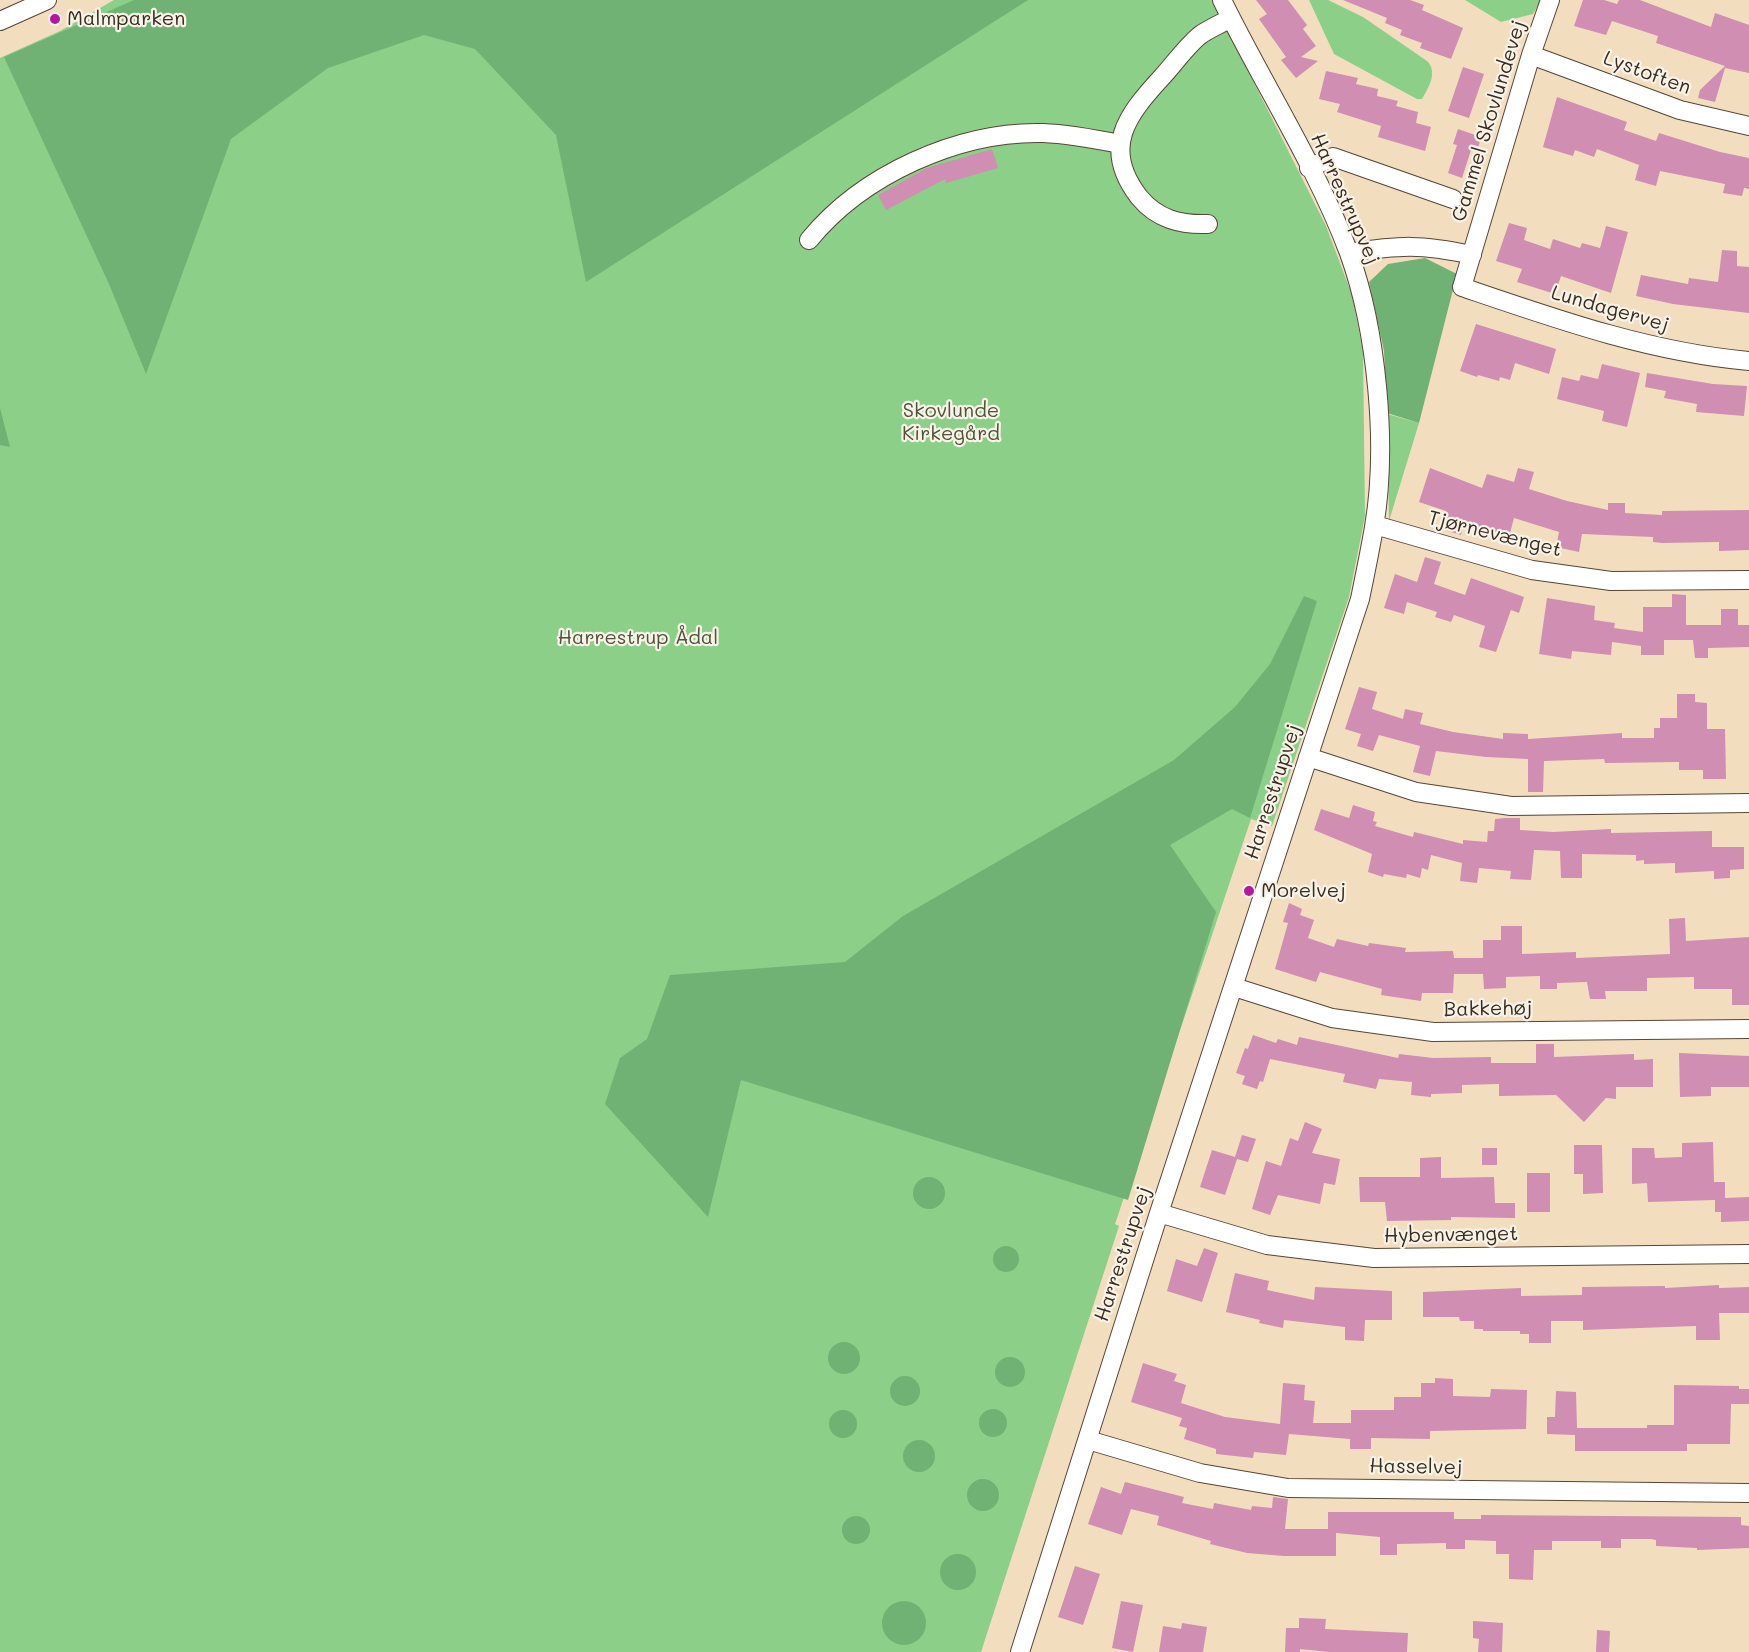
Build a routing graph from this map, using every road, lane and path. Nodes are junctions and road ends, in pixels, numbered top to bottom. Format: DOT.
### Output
graph roads {
  1 [pos="47,0"];
  2 [pos="1222,0"];
  3 [pos="1551,0"];
  4 [pos="1231,18"];
  5 [pos="0,21"];
  6 [pos="1531,55"];
  7 [pos="1749,126"];
  8 [pos="1120,144"];
  9 [pos="1309,168"];
  10 [pos="1453,198"];
  11 [pos="1208,224"];
  12 [pos="809,240"];
  13 [pos="1349,253"];
  14 [pos="1472,255"];
  15 [pos="1462,287"];
  16 [pos="1749,361"];
  17 [pos="1375,525"];
  18 [pos="1749,580"];
  19 [pos="1308,757"];
  20 [pos="1749,803"];
  21 [pos="1234,987"];
  22 [pos="1749,1029"];
  23 [pos="1159,1213"];
  24 [pos="1749,1254"];
  25 [pos="1088,1440"];
  26 [pos="1749,1493"];
  27 [pos="1020,1652"];
  1 -- 5 [label="street"];
  2 -- 4 [label="street, Harrestrupvej"];
  3 -- 6 [label="street, Gammel Skovlundevej"];
  4 -- 8 [label="street"];
  4 -- 9 [label="street, Harrestrupvej"];
  6 -- 7 [label="street, Lystoften"];
  6 -- 14 [label="street, Gammel Skovlundevej"];
  8 -- 11 [label="street"];
  8 -- 12 [label="street"];
  9 -- 10 [label="street"];
  9 -- 13 [label="street, Harrestrupvej"];
  13 -- 14 [label="street"];
  13 -- 17 [label="street, Harrestrupvej"];
  14 -- 15 [label="street, Gammel Skovlundevej"];
  15 -- 16 [label="street, Lundagervej"];
  17 -- 18 [label="street, Tjørnevænget"];
  17 -- 19 [label="street, Harrestrupvej"];
  19 -- 20 [label="street"];
  19 -- 21 [label="street, Harrestrupvej"];
  21 -- 22 [label="street, Bakkehøj"];
  21 -- 23 [label="street, Harrestrupvej"];
  23 -- 24 [label="street, Hybenvænget"];
  23 -- 25 [label="street, Harrestrupvej"];
  25 -- 26 [label="street, Hasselvej"];
  25 -- 27 [label="street, Harrestrupvej"];
}
